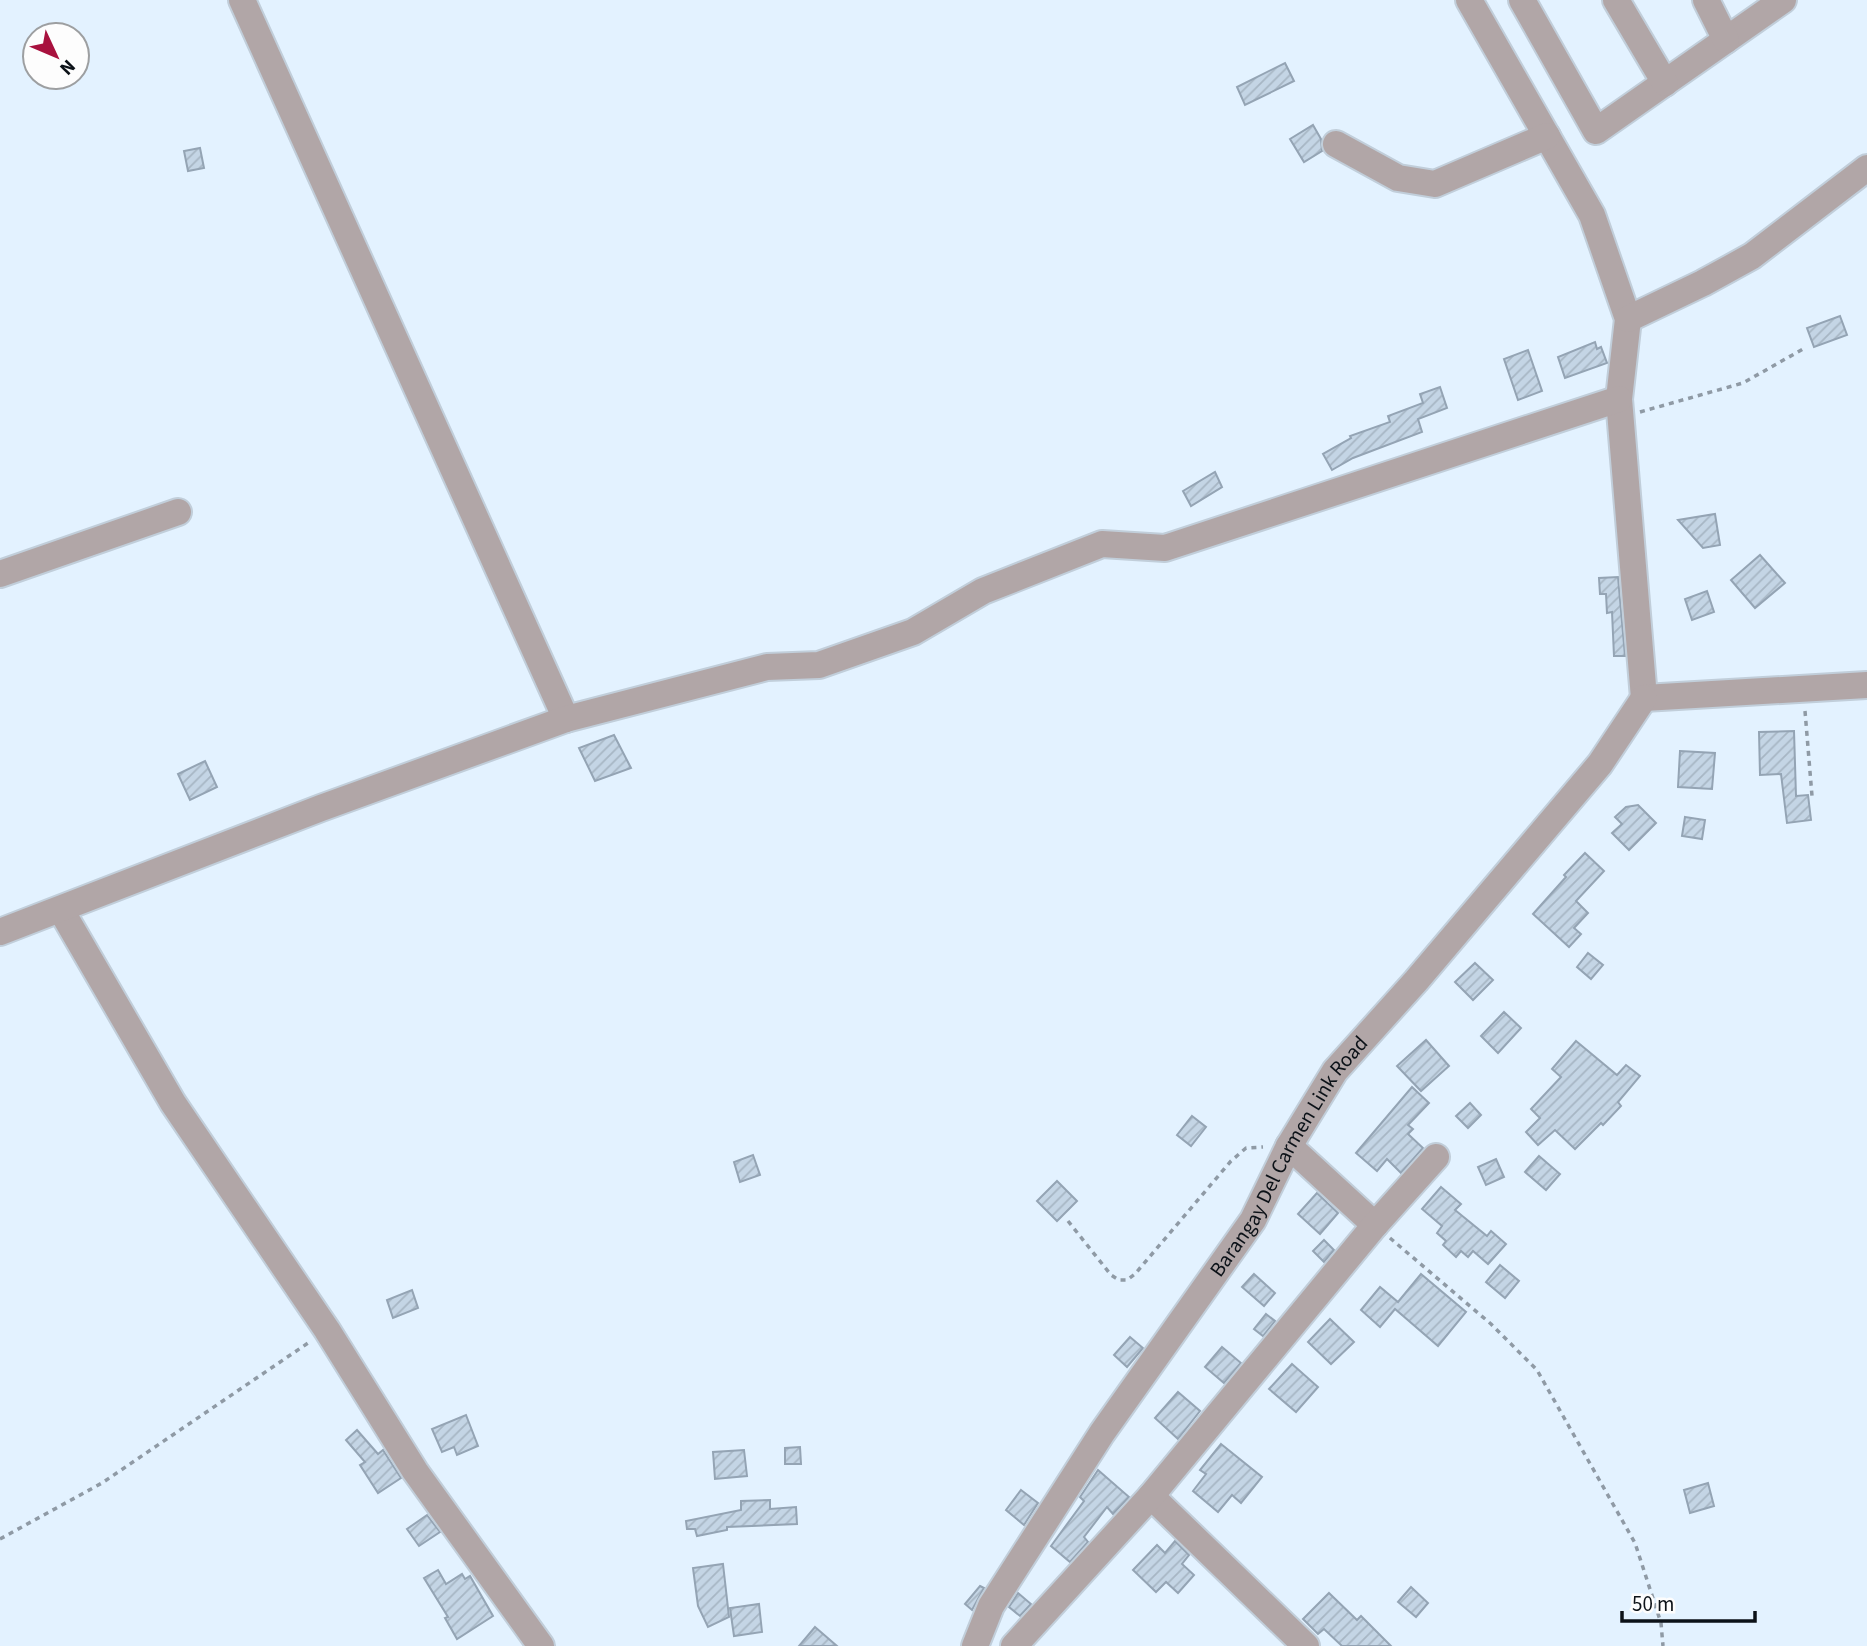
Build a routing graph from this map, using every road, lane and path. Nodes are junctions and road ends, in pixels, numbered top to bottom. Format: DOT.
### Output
graph roads {
  1 [pos="242,0"];
  2 [pos="1469,0"];
  3 [pos="1522,0"];
  4 [pos="1616,0"];
  5 [pos="1706,0"];
  6 [pos="1783,0"];
  7 [pos="1726,40"];
  8 [pos="1665,83"];
  9 [pos="1547,136"];
  10 [pos="1336,144"];
  11 [pos="1867,168"];
  12 [pos="1628,319"];
  13 [pos="1803,349"];
  14 [pos="1620,408"];
  15 [pos="178,512"];
  16 [pos="0,574"];
  17 [pos="1867,685"];
  18 [pos="1802,688"];
  19 [pos="1644,698"];
  20 [pos="566,719"];
  21 [pos="1812,796"];
  22 [pos="61,910"];
  23 [pos="0,932"];
  24 [pos="1289,1146"];
  25 [pos="1436,1157"];
  26 [pos="1068,1221"];
  27 [pos="1375,1225"];
  28 [pos="327,1330"];
  29 [pos="1150,1496"];
  30 [pos="0,1539"];
  31 [pos="541,1646"];
  32 [pos="975,1646"];
  33 [pos="1014,1646"];
  34 [pos="1306,1646"];
  35 [pos="1663,1646"];
  1 -- 20 [label="street"];
  2 -- 9 [label="street"];
  3 -- 8 [label="street"];
  4 -- 8 [label="street"];
  5 -- 7 [label="street"];
  6 -- 7 [label="street"];
  7 -- 8 [label="street"];
  9 -- 10 [label="street"];
  9 -- 12 [label="street"];
  11 -- 12 [label="street"];
  12 -- 14 [label="street"];
  13 -- 14 [label="path"];
  14 -- 19 [label="street"];
  14 -- 20 [label="street"];
  15 -- 16 [label="street"];
  17 -- 18 [label="street"];
  18 -- 19 [label="street"];
  18 -- 21 [label="path"];
  19 -- 24 [label="street, Barangay Del Carmen Link Road"];
  20 -- 22 [label="street"];
  22 -- 23 [label="street"];
  22 -- 28 [label="street"];
  24 -- 26 [label="path"];
  24 -- 27 [label="street"];
  24 -- 32 [label="street, Barangay Del Carmen Link Road"];
  25 -- 27 [label="street"];
  27 -- 29 [label="street"];
  27 -- 35 [label="path"];
  28 -- 30 [label="path"];
  28 -- 31 [label="street"];
  29 -- 33 [label="street"];
  29 -- 34 [label="street"];
}
